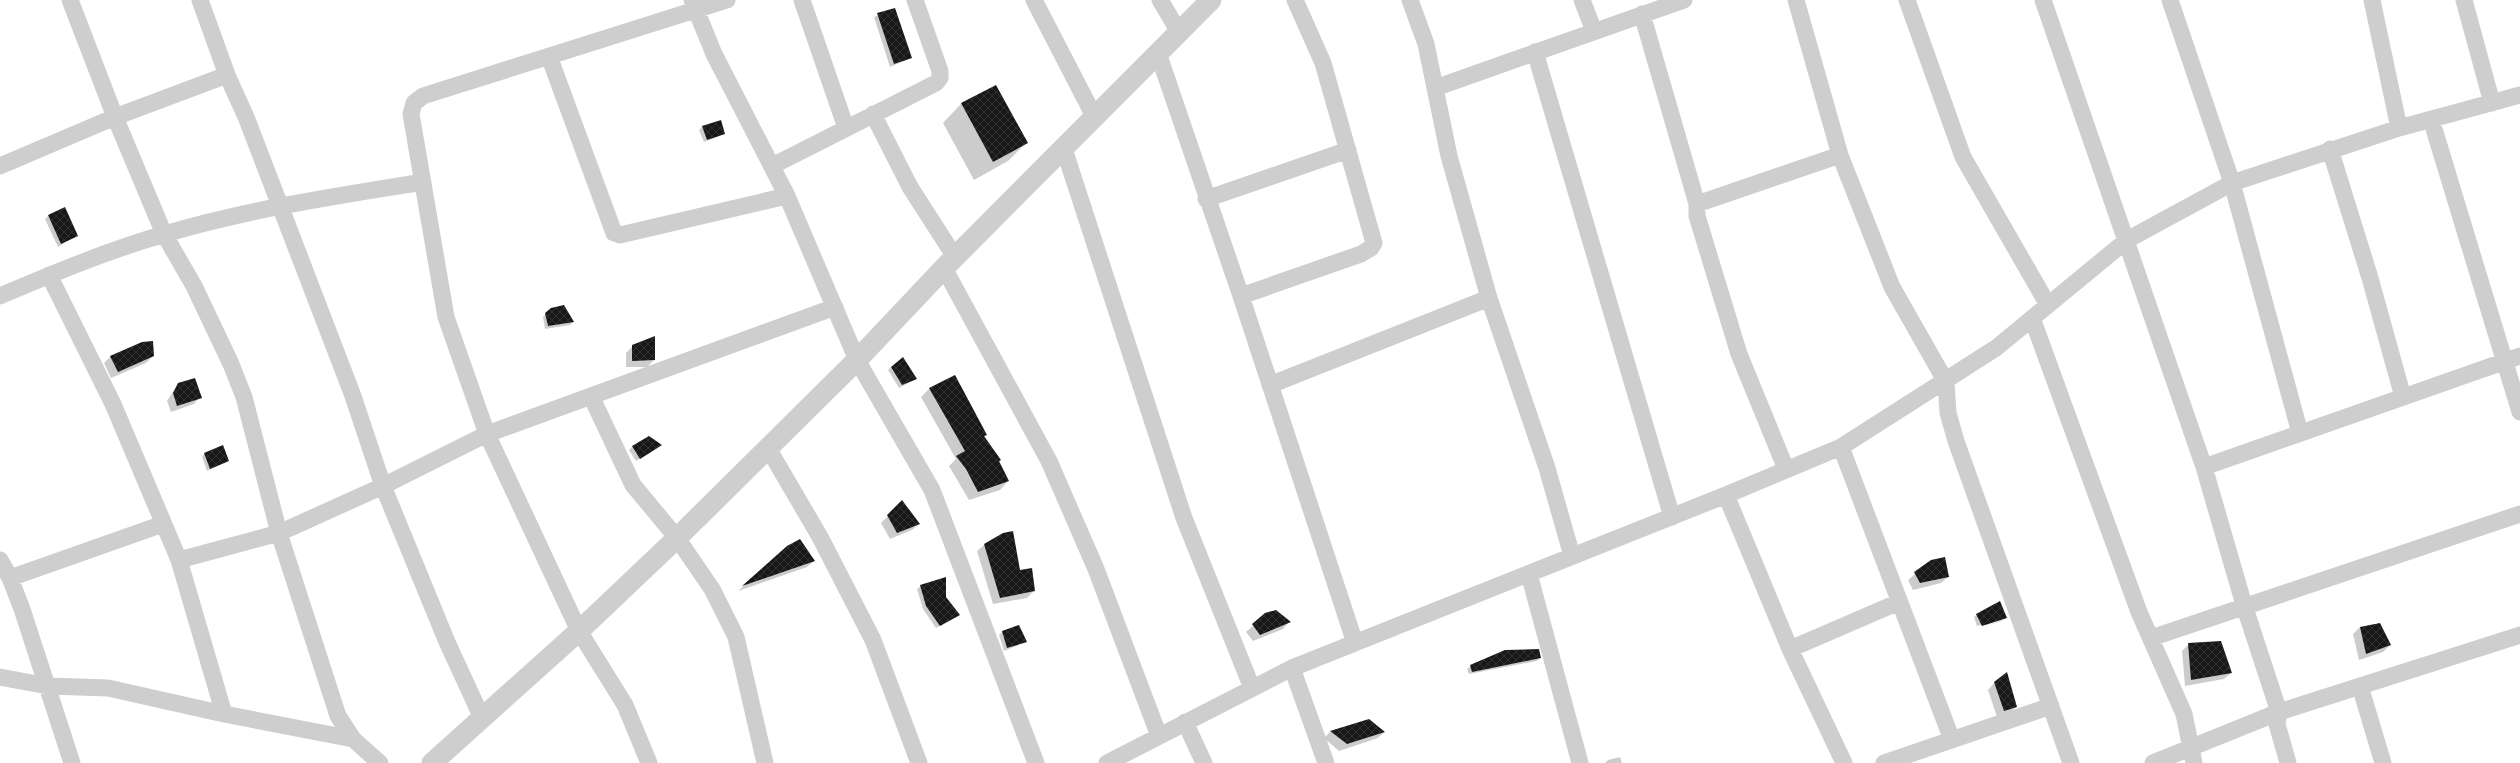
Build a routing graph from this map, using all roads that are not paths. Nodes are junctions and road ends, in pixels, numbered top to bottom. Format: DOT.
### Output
graph roads {
  1 [pos="70,0"];
  2 [pos="200,0"];
  3 [pos="727,0"];
  4 [pos="802,0"];
  5 [pos="915,0"];
  6 [pos="1034,0"];
  7 [pos="1160,0"];
  8 [pos="1210,0"];
  9 [pos="1295,0"];
  10 [pos="1410,0"];
  11 [pos="1582,0"];
  12 [pos="1684,0"];
  13 [pos="1796,0"];
  14 [pos="1907,0"];
  15 [pos="2043,0"];
  16 [pos="2170,0"];
  17 [pos="2372,0"];
  18 [pos="2464,0"];
  19 [pos="693,5"];
  20 [pos="1642,14"];
  21 [pos="1594,31"];
  22 [pos="1179,32"];
  23 [pos="1535,52"];
  24 [pos="1158,53"];
  25 [pos="549,56"];
  26 [pos="227,75"];
  27 [pos="1435,88"];
  28 [pos="2520,95"];
  29 [pos="2492,103"];
  30 [pos="873,114"];
  31 [pos="115,117"];
  32 [pos="1095,118"];
  33 [pos="2431,119"];
  34 [pos="846,128"];
  35 [pos="2399,128"];
  36 [pos="1064,149"];
  37 [pos="2330,149"];
  38 [pos="1348,150"];
  39 [pos="1840,155"];
  40 [pos="0,166"];
  41 [pos="772,166"];
  42 [pos="423,182"];
  43 [pos="2232,182"];
  44 [pos="787,196"];
  45 [pos="1206,199"];
  46 [pos="1697,204"];
  47 [pos="280,206"];
  48 [pos="164,234"];
  49 [pos="2127,240"];
  50 [pos="950,263"];
  51 [pos="50,275"];
  52 [pos="0,296"];
  53 [pos="1241,296"];
  54 [pos="1489,298"];
  55 [pos="2048,305"];
  56 [pos="835,308"];
  57 [pos="2032,318"];
  58 [pos="2520,356"];
  59 [pos="857,360"];
  60 [pos="2504,362"];
  61 [pos="1946,382"];
  62 [pos="1270,385"];
  63 [pos="591,396"];
  64 [pos="2403,397"];
  65 [pos="2520,412"];
  66 [pos="2300,433"];
  67 [pos="487,434"];
  68 [pos="1841,447"];
  69 [pos="768,448"];
  70 [pos="2204,466"];
  71 [pos="1786,469"];
  72 [pos="383,486"];
  73 [pos="1726,495"];
  74 [pos="2520,514"];
  75 [pos="1672,516"];
  76 [pos="163,524"];
  77 [pos="278,533"];
  78 [pos="677,538"];
  79 [pos="1572,556"];
  80 [pos="0,560"];
  81 [pos="179,560"];
  82 [pos="1529,574"];
  83 [pos="10,578"];
  84 [pos="1899,602"];
  85 [pos="2244,605"];
  86 [pos="579,631"];
  87 [pos="2520,635"];
  88 [pos="2151,638"];
  89 [pos="1355,643"];
  90 [pos="1790,649"];
  91 [pos="1292,668"];
  92 [pos="0,677"];
  93 [pos="48,686"];
  94 [pos="2360,686"];
  95 [pos="1252,688"];
  96 [pos="2051,706"];
  97 [pos="2279,712"];
  98 [pos="224,714"];
  99 [pos="482,718"];
  100 [pos="1185,722"];
  101 [pos="1159,736"];
  102 [pos="353,738"];
  103 [pos="1952,740"];
  104 [pos="2192,755"];
  105 [pos="436,762"];
  106 [pos="72,763"];
  107 [pos="380,763"];
  108 [pos="649,763"];
  109 [pos="765,763"];
  110 [pos="919,763"];
  111 [pos="1036,763"];
  112 [pos="1107,763"];
  113 [pos="1204,763"];
  114 [pos="1326,763"];
  115 [pos="1580,763"];
  116 [pos="1844,763"];
  117 [pos="1884,763"];
  118 [pos="2071,763"];
  119 [pos="2153,763"];
  120 [pos="2288,763"];
  121 [pos="2383,763"];
  1 -- 31 [label="street"];
  2 -- 26 [label="street"];
  3 -- 19 [label="street"];
  4 -- 34 [label="street"];
  5 -- 30 [label="street"];
  6 -- 32 [label="street"];
  7 -- 22 [label="street"];
  8 -- 22 [label="street"];
  9 -- 38 [label="street"];
  10 -- 27 [label="street"];
  11 -- 21 [label="street"];
  12 -- 20 [label="street"];
  13 -- 39 [label="street"];
  14 -- 55 [label="street"];
  15 -- 49 [label="street"];
  16 -- 43 [label="street"];
  17 -- 35 [label="street"];
  18 -- 29 [label="street"];
  19 -- 25 [label="street"];
  19 -- 41 [label="street"];
  20 -- 21 [label="street"];
  20 -- 46 [label="street"];
  21 -- 23 [label="street"];
  22 -- 24 [label="street"];
  23 -- 27 [label="street"];
  23 -- 75 [label="street"];
  24 -- 32 [label="street"];
  24 -- 45 [label="street"];
  25 -- 42 [label="street"];
  25 -- 44 [label="street"];
  26 -- 31 [label="street"];
  26 -- 47 [label="street"];
  27 -- 54 [label="street"];
  28 -- 29 [label="street"];
  29 -- 33 [label="street"];
  30 -- 34 [label="street"];
  30 -- 50 [label="street"];
  31 -- 40 [label="street"];
  31 -- 48 [label="street"];
  32 -- 36 [label="street"];
  33 -- 35 [label="street"];
  33 -- 60 [label="street"];
  34 -- 41 [label="street"];
  35 -- 37 [label="street"];
  36 -- 50 [label="street"];
  36 -- 95 [label="street"];
  37 -- 43 [label="street"];
  37 -- 64 [label="street"];
  38 -- 45 [label="street"];
  38 -- 53 [label="street"];
  39 -- 46 [label="street"];
  39 -- 61 [label="street"];
  41 -- 44 [label="street"];
  42 -- 47 [label="street"];
  42 -- 67 [label="street"];
  43 -- 49 [label="street"];
  43 -- 66 [label="street"];
  44 -- 56 [label="street"];
  45 -- 53 [label="street"];
  46 -- 71 [label="street"];
  47 -- 48 [label="street"];
  47 -- 72 [label="street"];
  48 -- 51 [label="street"];
  48 -- 77 [label="street"];
  49 -- 55 [label="street"];
  49 -- 70 [label="street"];
  50 -- 59 [label="street"];
  50 -- 101 [label="street"];
  51 -- 52 [label="street"];
  51 -- 76 [label="street"];
  53 -- 62 [label="street"];
  54 -- 62 [label="street"];
  54 -- 79 [label="street"];
  55 -- 57 [label="street"];
  56 -- 59 [label="street"];
  56 -- 63 [label="street"];
  57 -- 61 [label="street"];
  57 -- 88 [label="street"];
  58 -- 60 [label="street"];
  59 -- 69 [label="street"];
  59 -- 111 [label="street"];
  60 -- 64 [label="street"];
  60 -- 65 [label="street"];
  61 -- 68 [label="street"];
  61 -- 96 [label="street"];
  62 -- 89 [label="street"];
  63 -- 67 [label="street"];
  63 -- 78 [label="street"];
  64 -- 66 [label="street"];
  66 -- 70 [label="street"];
  67 -- 72 [label="street"];
  67 -- 86 [label="street"];
  68 -- 71 [label="street"];
  68 -- 84 [label="street"];
  69 -- 78 [label="street"];
  69 -- 110 [label="street"];
  70 -- 85 [label="street"];
  71 -- 73 [label="street"];
  72 -- 77 [label="street"];
  72 -- 99 [label="street"];
  73 -- 75 [label="street"];
  73 -- 90 [label="street"];
  74 -- 85 [label="street"];
  75 -- 79 [label="street"];
  76 -- 81 [label="street"];
  76 -- 83 [label="street"];
  77 -- 81 [label="street"];
  77 -- 102 [label="street"];
  78 -- 86 [label="street"];
  78 -- 109 [label="street"];
  79 -- 82 [label="street"];
  80 -- 83 [label="street"];
  81 -- 98 [label="street"];
  82 -- 89 [label="street"];
  82 -- 115 [label="street"];
  83 -- 93 [label="street"];
  84 -- 90 [label="street"];
  84 -- 103 [label="street"];
  85 -- 88 [label="street"];
  85 -- 97 [label="street"];
  86 -- 99 [label="street"];
  86 -- 108 [label="street"];
  87 -- 94 [label="street"];
  88 -- 104 [label="street"];
  89 -- 91 [label="street"];
  90 -- 116 [label="street"];
  91 -- 95 [label="street"];
  91 -- 114 [label="street"];
  92 -- 93 [label="street"];
  93 -- 98 [label="street"];
  93 -- 106 [label="street"];
  94 -- 97 [label="street"];
  94 -- 121 [label="street"];
  95 -- 100 [label="street"];
  96 -- 103 [label="street"];
  96 -- 118 [label="street"];
  97 -- 104 [label="street"];
  97 -- 120 [label="street"];
  98 -- 102 [label="street"];
  99 -- 105 [label="street"];
  100 -- 101 [label="street"];
  100 -- 113 [label="street"];
  101 -- 112 [label="street"];
  102 -- 107 [label="street"];
  103 -- 117 [label="street"];
  104 -- 119 [label="street"];
}
